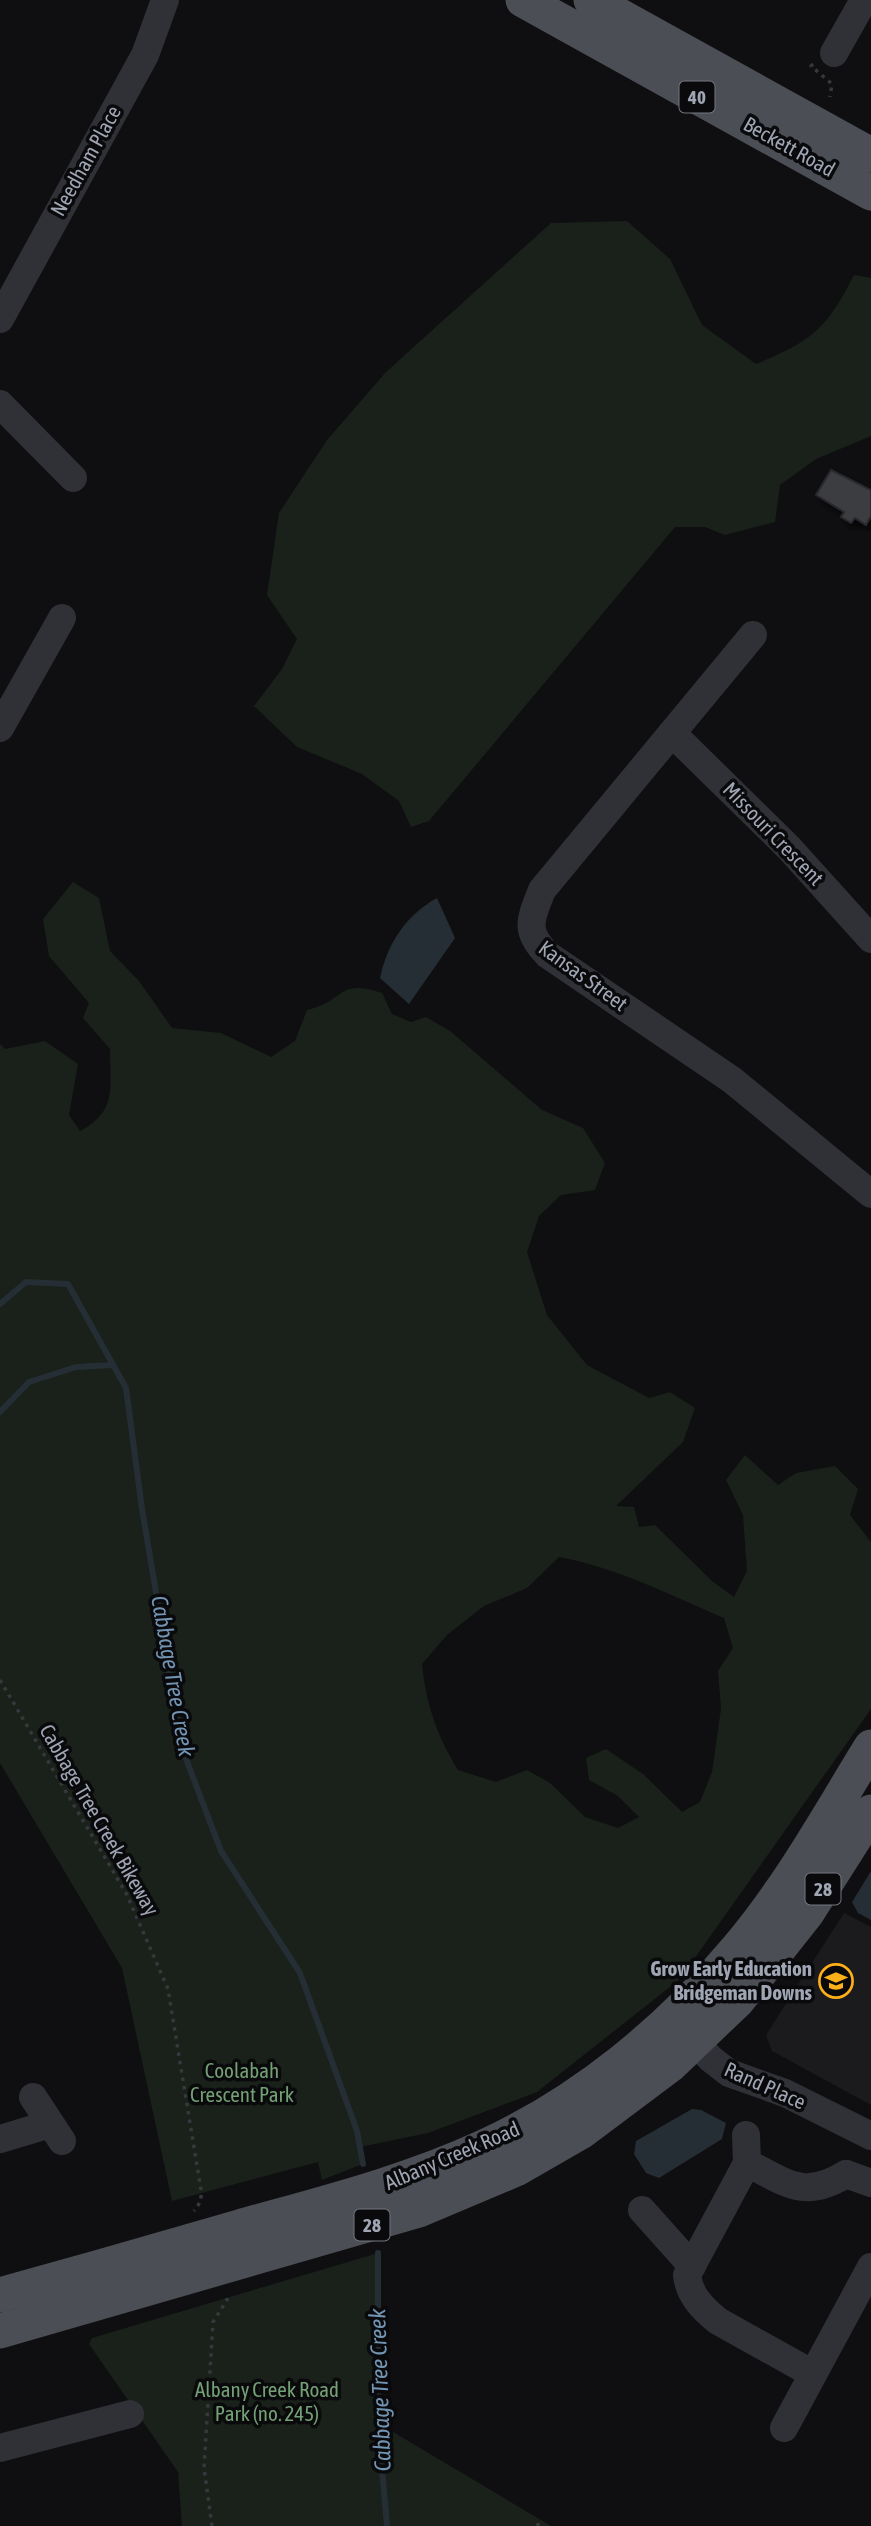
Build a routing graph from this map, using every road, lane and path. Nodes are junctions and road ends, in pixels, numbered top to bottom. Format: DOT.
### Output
graph roads {
  1 [pos="166,0"];
  2 [pos="523,0"];
  3 [pos="591,0"];
  4 [pos="864,0"];
  5 [pos="834,52"];
  6 [pos="871,155"];
  7 [pos="871,193"];
  8 [pos="0,319"];
  9 [pos="0,404"];
  10 [pos="73,478"];
  11 [pos="62,618"];
  12 [pos="752,635"];
  13 [pos="0,728"];
  14 [pos="672,733"];
  15 [pos="871,939"];
  16 [pos="871,1194"];
  17 [pos="0,1680"];
  18 [pos="871,1747"];
  19 [pos="871,1812"];
  20 [pos="672,2018"];
  21 [pos="695,2043"];
  22 [pos="33,2097"];
  23 [pos="864,2133"];
  24 [pos="746,2135"];
  25 [pos="0,2139"];
  26 [pos="747,2163"];
  27 [pos="859,2179"];
  28 [pos="642,2210"];
  29 [pos="191,2217"];
  30 [pos="692,2266"];
  31 [pos="871,2267"];
  32 [pos="225,2286"];
  33 [pos="0,2295"];
  34 [pos="0,2330"];
  35 [pos="813,2374"];
  36 [pos="130,2414"];
  37 [pos="784,2428"];
  38 [pos="0,2448"];
  39 [pos="212,2526"];
  1 -- 8 [label="street, Needham Place"];
  2 -- 7 [label="main road, Beckett Road / 40"];
  3 -- 6 [label="main road, Beckett Road / 40"];
  4 -- 5 [label="street"];
  9 -- 10 [label="street"];
  11 -- 13 [label="street"];
  12 -- 14 [label="street, Kansas Street"];
  14 -- 15 [label="street, Missouri Crescent"];
  14 -- 16 [label="street, Kansas Street"];
  17 -- 29 [label="path, Cabbage Tree Creek Bikeway"];
  18 -- 20 [label="main road, Albany Creek Road / 28"];
  19 -- 21 [label="main road, Albany Creek Road / 28"];
  20 -- 21 [label="street, Rand Place"];
  20 -- 33 [label="main road, Albany Creek Road / 28"];
  21 -- 23 [label="street, Rand Place"];
  21 -- 34 [label="main road, Albany Creek Road / 28"];
  22 -- 25 [label="street"];
  23 -- 27 [label="street"];
  24 -- 26 [label="street"];
  26 -- 27 [label="street"];
  26 -- 30 [label="street"];
  28 -- 30 [label="street"];
  30 -- 35 [label="street"];
  31 -- 35 [label="street"];
  32 -- 39 [label="path"];
  35 -- 37 [label="street"];
  36 -- 38 [label="street"];
}
